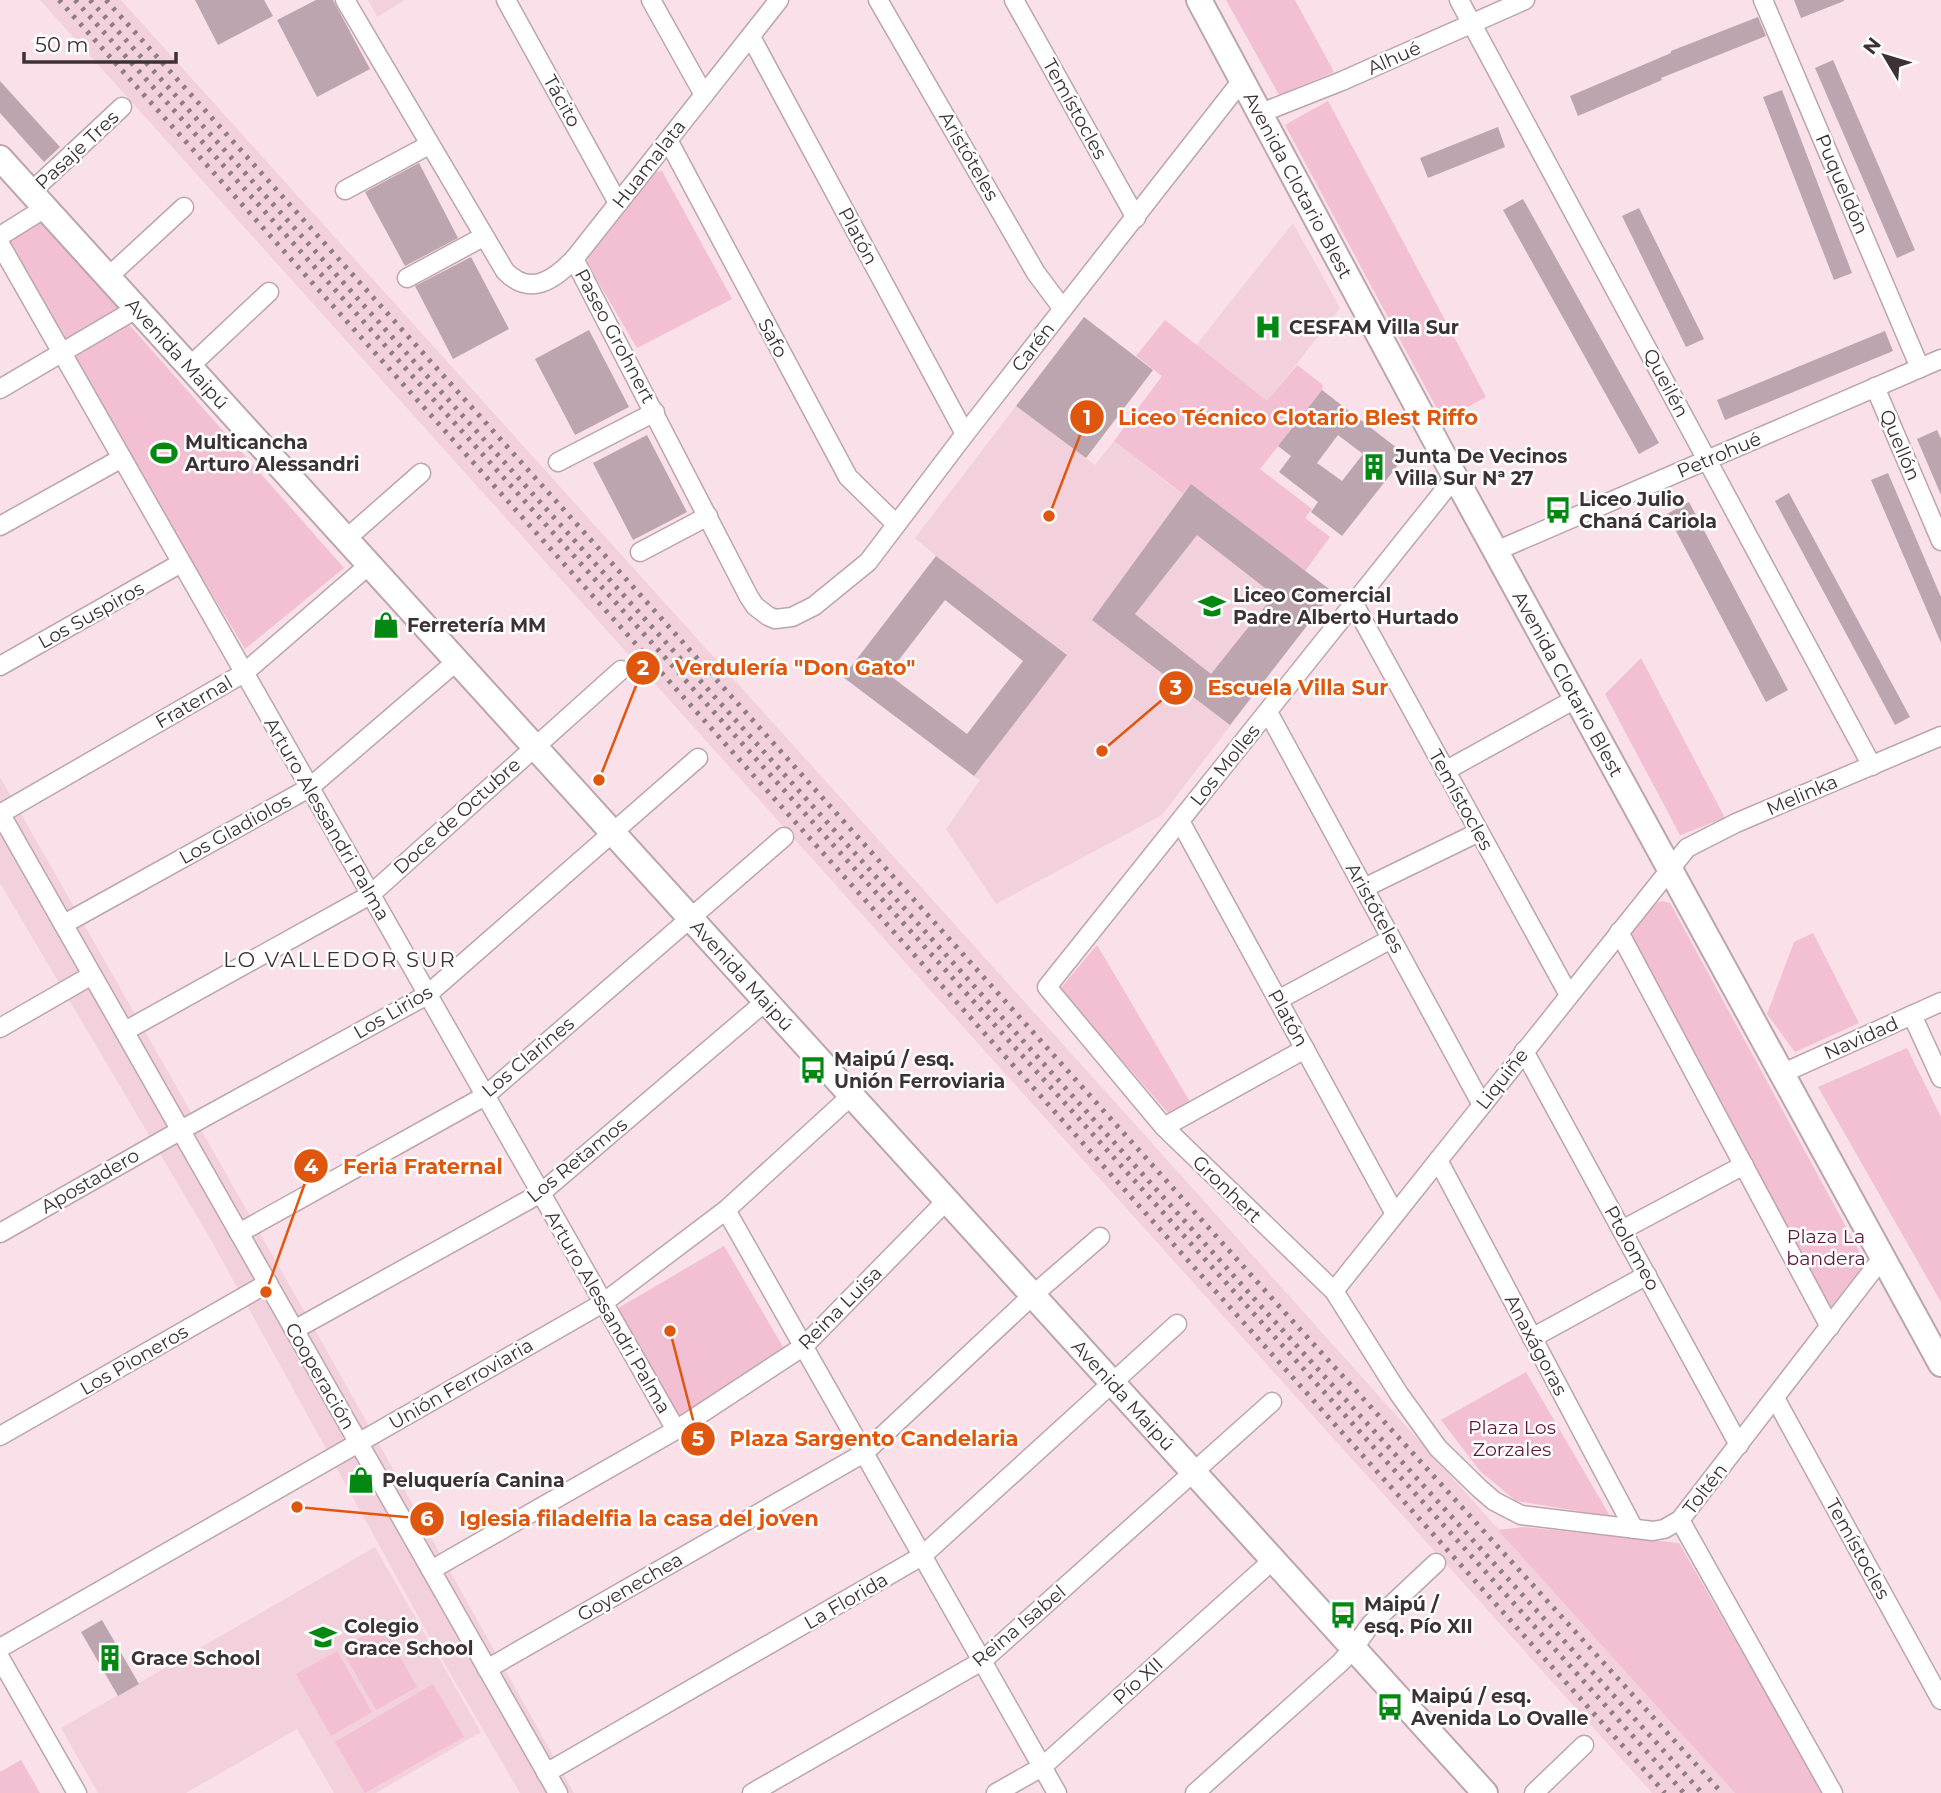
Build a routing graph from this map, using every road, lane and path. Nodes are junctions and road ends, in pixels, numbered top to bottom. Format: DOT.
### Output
graph roads {
  1 [pos="345,0"];
  2 [pos="506,0"];
  3 [pos="651,0"];
  4 [pos="779,0"];
  5 [pos="878,0"];
  6 [pos="1014,0"];
  7 [pos="1199,0"];
  8 [pos="1459,0"];
  9 [pos="1525,0"];
  10 [pos="1763,0"];
  11 [pos="1472,23"];
  12 [pos="751,37"];
  13 [pos="1243,79"];
  14 [pos="704,95"];
  15 [pos="122,107"];
  16 [pos="1261,113"];
  17 [pos="668,140"];
  18 [pos="429,145"];
  19 [pos="0,159"];
  20 [pos="345,190"];
  21 [pos="38,200"];
  22 [pos="618,203"];
  23 [pos="184,207"];
  24 [pos="1136,218"];
  25 [pos="0,236"];
  26 [pos="483,237"];
  27 [pos="0,244"];
  28 [pos="574,259"];
  29 [pos="107,278"];
  30 [pos="407,278"];
  31 [pos="269,292"];
  32 [pos="136,309"];
  33 [pos="1063,309"];
  34 [pos="62,353"];
  35 [pos="1941,359"];
  36 [pos="189,367"];
  37 [pos="1920,368"];
  38 [pos="1875,387"];
  39 [pos="0,389"];
  40 [pos="655,412"];
  41 [pos="965,434"];
  42 [pos="122,458"];
  43 [pos="1707,460"];
  44 [pos="558,461"];
  45 [pos="421,473"];
  46 [pos="1455,477"];
  47 [pos="708,516"];
  48 [pos="896,524"];
  49 [pos="0,526"];
  50 [pos="346,539"];
  51 [pos="1941,541"];
  52 [pos="1496,551"];
  53 [pos="640,552"];
  54 [pos="181,563"];
  55 [pos="369,565"];
  56 [pos="1354,604"];
  57 [pos="814,606"];
  58 [pos="457,661"];
  59 [pos="0,666"];
  60 [pos="621,670"];
  61 [pos="244,673"];
  62 [pos="1577,698"];
  63 [pos="1268,712"];
  64 [pos="1941,736"];
  65 [pos="534,746"];
  66 [pos="698,758"];
  67 [pos="1872,766"];
  68 [pos="1445,771"];
  69 [pos="309,788"];
  70 [pos="0,813"];
  71 [pos="1180,821"];
  72 [pos="612,832"];
  73 [pos="1479,832"];
  74 [pos="784,837"];
  75 [pos="1670,866"];
  76 [pos="1364,888"];
  77 [pos="370,895"];
  78 [pos="690,917"];
  79 [pos="64,924"];
  80 [pos="1619,932"];
  81 [pos="1391,939"];
  82 [pos="92,975"];
  83 [pos="1047,987"];
  84 [pos="427,995"];
  85 [pos="1569,995"];
  86 [pos="1278,1000"];
  87 [pos="766,1001"];
  88 [pos="1941,1002"];
  89 [pos="1912,1015"];
  90 [pos="0,1028"];
  91 [pos="125,1031"];
  92 [pos="1305,1049"];
  93 [pos="1524,1051"];
  94 [pos="1781,1074"];
  95 [pos="1941,1078"];
  96 [pos="852,1095"];
  97 [pos="485,1096"];
  98 [pos="1482,1105"];
  99 [pos="1164,1127"];
  100 [pos="181,1130"];
  101 [pos="1438,1160"];
  102 [pos="1744,1165"];
  103 [pos="541,1194"];
  104 [pos="947,1200"];
  105 [pos="726,1210"];
  106 [pos="1395,1214"];
  107 [pos="1622,1230"];
  108 [pos="0,1233"];
  109 [pos="239,1233"];
  110 [pos="1100,1237"];
  111 [pos="1883,1257"];
  112 [pos="1647,1275"];
  113 [pos="268,1283"];
  114 [pos="1334,1292"];
  115 [pos="1033,1295"];
  116 [pos="603,1303"];
  117 [pos="1177,1324"];
  118 [pos="1830,1327"];
  119 [pos="294,1330"];
  120 [pos="1532,1338"];
  121 [pos="804,1346"];
  122 [pos="1938,1350"];
  123 [pos="1112,1382"];
  124 [pos="1399,1394"];
  125 [pos="1775,1398"];
  126 [pos="1272,1402"];
  127 [pos="676,1430"];
  128 [pos="0,1436"];
  129 [pos="359,1443"];
  130 [pos="1739,1445"];
  131 [pos="864,1453"];
  132 [pos="1194,1472"];
  133 [pos="1681,1520"];
  134 [pos="1634,1529"];
  135 [pos="922,1556"];
  136 [pos="1273,1560"];
  137 [pos="1436,1563"];
  138 [pos="431,1570"];
  139 [pos="0,1648"];
  140 [pos="1354,1648"];
  141 [pos="0,1658"];
  142 [pos="982,1661"];
  143 [pos="487,1669"];
  144 [pos="1941,1700"];
  145 [pos="1584,1745"];
  146 [pos="1042,1767"];
  147 [pos="546,1773"];
  148 [pos="77,1793"];
  149 [pos="558,1793"];
  150 [pos="752,1793"];
  151 [pos="996,1793"];
  152 [pos="1057,1793"];
  153 [pos="1195,1793"];
  154 [pos="1485,1793"];
  155 [pos="1534,1793"];
  156 [pos="1832,1793"];
  1 -- 18 [label="street"];
  2 -- 22 [label="street, Tácito"];
  3 -- 14 [label="street"];
  4 -- 12 [label="street, Huamalata"];
  5 -- 33 [label="street, Aristóteles"];
  6 -- 24 [label="street, Temístocles"];
  7 -- 13 [label="main road, Avenida Clotario Blest"];
  8 -- 11 [label="street, Queilén"];
  9 -- 11 [label="street, Alhué"];
  10 -- 37 [label="street, Puqueldón"];
  11 -- 16 [label="street, Alhué"];
  11 -- 43 [label="street, Queilén"];
  12 -- 14 [label="street, Huamalata"];
  12 -- 41 [label="street, Platón"];
  13 -- 16 [label="main road, Avenida Clotario Blest"];
  13 -- 24 [label="street, Carén"];
  14 -- 17 [label="street, Huamalata"];
  15 -- 21 [label="street, Pasaje Tres"];
  16 -- 46 [label="main road, Avenida Clotario Blest"];
  17 -- 22 [label="street, Huamalata"];
  17 -- 48 [label="street, Safo"];
  18 -- 20 [label="street"];
  18 -- 26 [label="street"];
  19 -- 21 [label="main road, Avenida Maipú"];
  21 -- 25 [label="street, Pasaje Tres"];
  21 -- 29 [label="main road, Avenida Maipú"];
  22 -- 28 [label="street, Huamalata"];
  23 -- 29 [label="street"];
  24 -- 33 [label="street, Carén"];
  26 -- 28 [label="street, Huamalata"];
  26 -- 30 [label="street"];
  27 -- 34 [label="street, Arturo Alessandri Palma"];
  28 -- 40 [label="street, Paseo Grohnert"];
  29 -- 32 [label="main road, Avenida Maipú"];
  31 -- 36 [label="street"];
  32 -- 34 [label="street"];
  32 -- 36 [label="main road, Avenida Maipú"];
  33 -- 41 [label="street, Carén"];
  34 -- 39 [label="street"];
  34 -- 42 [label="street, Arturo Alessandri Palma"];
  35 -- 37 [label="street, Petrohué"];
  36 -- 50 [label="main road, Avenida Maipú"];
  37 -- 38 [label="street, Petrohué"];
  38 -- 43 [label="street, Petrohué"];
  38 -- 51 [label="street, Quellón"];
  40 -- 44 [label="street, Paseo Grohnert"];
  40 -- 47 [label="street, Paseo Grohnert"];
  41 -- 48 [label="street, Carén"];
  42 -- 49 [label="street"];
  42 -- 54 [label="street, Arturo Alessandri Palma"];
  43 -- 52 [label="street, Petrohué"];
  43 -- 67 [label="street, Queilén"];
  45 -- 50 [label="street"];
  46 -- 52 [label="main road, Avenida Clotario Blest"];
  46 -- 56 [label="street, Los Molles"];
  47 -- 53 [label="street"];
  47 -- 57 [label="street, Paseo Grohnert"];
  48 -- 57 [label="street, Carén"];
  50 -- 55 [label="main road, Avenida Maipú"];
  52 -- 62 [label="main road, Avenida Clotario Blest"];
  54 -- 59 [label="street, Los Suspiros"];
  54 -- 61 [label="street, Arturo Alessandri Palma"];
  55 -- 58 [label="main road, Avenida Maipú"];
  55 -- 61 [label="street, Fraternal"];
  56 -- 63 [label="street, Los Molles"];
  56 -- 68 [label="street, Temístocles"];
  58 -- 65 [label="main road, Avenida Maipú"];
  58 -- 69 [label="street, Los Gladiolos"];
  60 -- 65 [label="street, Doce de Octubre"];
  61 -- 69 [label="street, Arturo Alessandri Palma"];
  61 -- 70 [label="street, Fraternal"];
  62 -- 68 [label="street"];
  62 -- 75 [label="main road, Avenida Clotario Blest"];
  63 -- 71 [label="street, Los Molles"];
  63 -- 76 [label="street, Aristóteles"];
  64 -- 67 [label="street, Melinka"];
  65 -- 72 [label="main road, Avenida Maipú"];
  65 -- 77 [label="street, Doce de Octubre"];
  66 -- 72 [label="street, Los Lirios"];
  67 -- 75 [label="street, Melinka"];
  68 -- 73 [label="street, Temístocles"];
  69 -- 77 [label="street, Arturo Alessandri Palma"];
  69 -- 79 [label="street, Los Gladiolos"];
  70 -- 79 [label="street, Cooperación"];
  71 -- 83 [label="street, Los Molles"];
  71 -- 86 [label="street, Platón"];
  72 -- 78 [label="main road, Avenida Maipú"];
  72 -- 84 [label="street, Los Lirios"];
  73 -- 76 [label="street"];
  73 -- 85 [label="street, Temístocles"];
  74 -- 78 [label="street, Los Clarines"];
  75 -- 80 [label="street, Liquiñe"];
  75 -- 94 [label="main road, Avenida Clotario Blest"];
  76 -- 81 [label="street, Aristóteles"];
  77 -- 84 [label="street, Arturo Alessandri Palma"];
  77 -- 91 [label="street, Doce de Octubre"];
  78 -- 87 [label="main road, Avenida Maipú"];
  78 -- 97 [label="street, Los Clarines"];
  79 -- 82 [label="street, Cooperación"];
  80 -- 85 [label="street, Liquiñe"];
  80 -- 102 [label="street"];
  81 -- 86 [label="street"];
  81 -- 98 [label="street, Aristóteles"];
  82 -- 90 [label="street"];
  82 -- 91 [label="street, Cooperación"];
  83 -- 99 [label="street, Gronhert"];
  84 -- 97 [label="street, Arturo Alessandri Palma"];
  84 -- 100 [label="street, Los Lirios"];
  85 -- 93 [label="street, Liquiñe"];
  86 -- 92 [label="street, Platón"];
  87 -- 96 [label="main road, Avenida Maipú"];
  87 -- 103 [label="street, Los Retamos"];
  88 -- 89 [label="street, Navidad"];
  89 -- 94 [label="street, Navidad"];
  89 -- 95 [label="street"];
  91 -- 100 [label="street, Cooperación"];
  92 -- 99 [label="street"];
  92 -- 106 [label="street, Platón"];
  93 -- 98 [label="street, Liquiñe"];
  93 -- 107 [label="street, Ptolomeo"];
  94 -- 111 [label="main road, Avenida Clotario Blest"];
  96 -- 104 [label="main road, Avenida Maipú"];
  96 -- 105 [label="street, Unión Ferroviaria"];
  97 -- 103 [label="street, Arturo Alessandri Palma"];
  97 -- 109 [label="street, Los Clarines"];
  98 -- 101 [label="street, Liquiñe"];
  99 -- 114 [label="street, Gronhert"];
  100 -- 108 [label="street, Apostadero"];
  100 -- 109 [label="street, Cooperación"];
  101 -- 106 [label="street, Liquiñe"];
  101 -- 120 [label="street, Anaxágoras"];
  102 -- 107 [label="street"];
  102 -- 118 [label="street"];
  103 -- 116 [label="street, Arturo Alessandri Palma"];
  103 -- 119 [label="street, Los Retamos"];
  104 -- 115 [label="main road, Avenida Maipú"];
  104 -- 121 [label="street, Reina Luisa"];
  105 -- 116 [label="street, Unión Ferroviaria"];
  105 -- 121 [label="street"];
  106 -- 114 [label="street, Liquiñe"];
  107 -- 112 [label="street, Ptolomeo"];
  109 -- 113 [label="street, Cooperación"];
  110 -- 115 [label="street, Goyenechea"];
  111 -- 118 [label="street, Toltén"];
  111 -- 122 [label="main road, Avenida Clotario Blest"];
  112 -- 120 [label="street"];
  112 -- 130 [label="street, Ptolomeo"];
  113 -- 119 [label="street, Cooperación"];
  113 -- 128 [label="street, Los Pioneros"];
  114 -- 124 [label="street, Gronhert"];
  115 -- 123 [label="main road, Avenida Maipú"];
  115 -- 131 [label="street, Goyenechea"];
  116 -- 127 [label="street, Arturo Alessandri Palma"];
  116 -- 129 [label="street, Unión Ferroviaria"];
  117 -- 123 [label="street, La Florida"];
  118 -- 125 [label="street, Toltén"];
  119 -- 129 [label="street, Cooperación"];
  120 -- 134 [label="street, Anaxágoras"];
  121 -- 127 [label="street, Reina Luisa"];
  121 -- 131 [label="street"];
  123 -- 132 [label="main road, Avenida Maipú"];
  123 -- 135 [label="street, La Florida"];
  124 -- 134 [label="street, Toltén"];
  125 -- 130 [label="street, Toltén"];
  125 -- 144 [label="street, Temístocles"];
  126 -- 132 [label="street, Reina Isabel"];
  127 -- 138 [label="street, Reina Luisa"];
  129 -- 138 [label="street, Cooperación"];
  129 -- 139 [label="street, Unión Ferroviaria"];
  130 -- 133 [label="street, Toltén"];
  131 -- 135 [label="street"];
  131 -- 143 [label="street, Goyenechea"];
  132 -- 136 [label="main road, Avenida Maipú"];
  132 -- 142 [label="street, Reina Isabel"];
  133 -- 134 [label="street, Toltén"];
  133 -- 156 [label="street"];
  135 -- 142 [label="street"];
  135 -- 147 [label="street, La Florida"];
  136 -- 140 [label="main road, Avenida Maipú"];
  136 -- 146 [label="street, Pío XII"];
  137 -- 140 [label="street"];
  138 -- 143 [label="street, Cooperación"];
  140 -- 153 [label="street"];
  140 -- 154 [label="main road, Avenida Maipú"];
  141 -- 148 [label="street"];
  142 -- 146 [label="street"];
  142 -- 150 [label="street, Reina Isabel"];
  143 -- 147 [label="street, Cooperación"];
  145 -- 155 [label="street"];
  146 -- 151 [label="street, Pío XII"];
  146 -- 152 [label="street"];
  147 -- 149 [label="street, Cooperación"];
}
